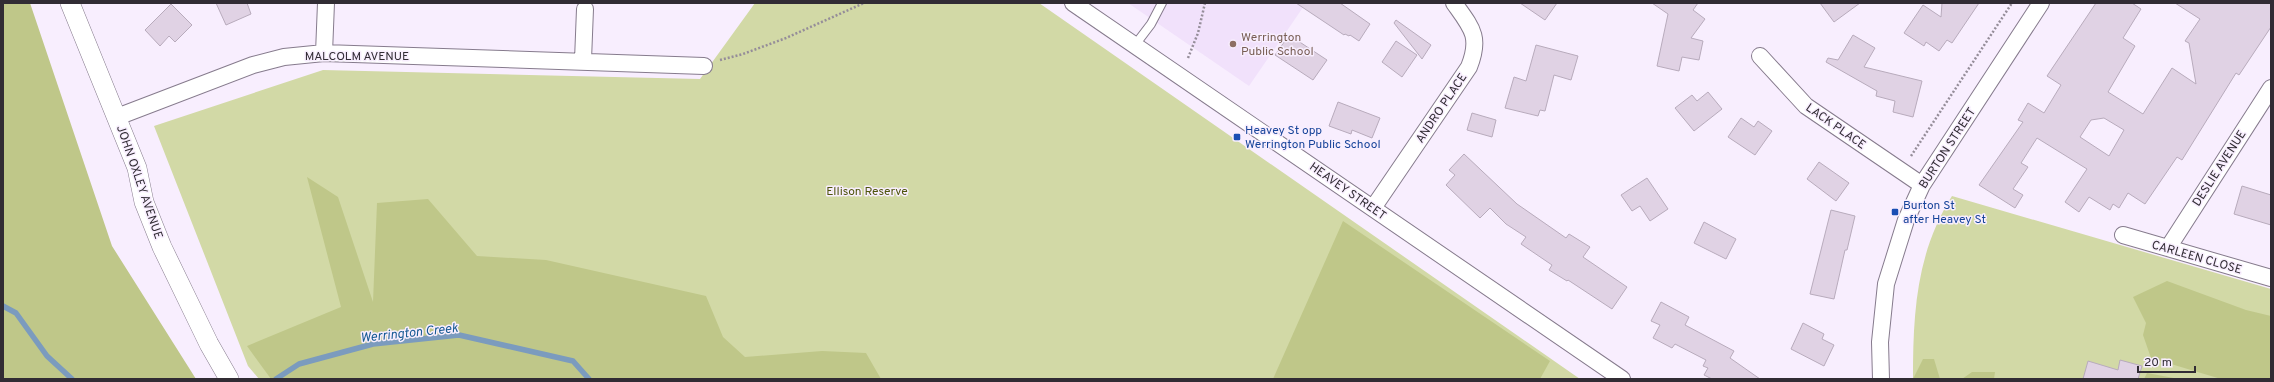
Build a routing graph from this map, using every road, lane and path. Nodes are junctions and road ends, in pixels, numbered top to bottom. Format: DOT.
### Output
graph roads {
  1 [pos="70,3"];
  2 [pos="326,3"];
  3 [pos="864,3"];
  4 [pos="1073,3"];
  5 [pos="1162,3"];
  6 [pos="1205,3"];
  7 [pos="1454,3"];
  8 [pos="2012,3"];
  9 [pos="2041,3"];
  10 [pos="585,10"];
  11 [pos="1135,45"];
  12 [pos="324,53"];
  13 [pos="1760,56"];
  14 [pos="1188,58"];
  15 [pos="583,60"];
  16 [pos="704,66"];
  17 [pos="2271,88"];
  18 [pos="117,117"];
  19 [pos="1909,160"];
  20 [pos="1922,185"];
  21 [pos="1373,208"];
  22 [pos="2123,235"];
  23 [pos="2168,248"];
  24 [pos="2271,278"];
  25 [pos="226,375"];
  26 [pos="1622,379"];
  27 [pos="1881,379"];
  1 -- 18 [label="street, JOHN OXLEY AVENUE"];
  2 -- 12 [label="street"];
  3 -- 16 [label="path"];
  4 -- 11 [label="street, HEAVEY STREET"];
  5 -- 11 [label="lane"];
  6 -- 14 [label="path"];
  7 -- 21 [label="street, ANDRO PLACE"];
  8 -- 19 [label="path"];
  9 -- 20 [label="street, BURTON STREET"];
  10 -- 15 [label="street"];
  11 -- 21 [label="street, HEAVEY STREET"];
  12 -- 15 [label="street, MALCOLM AVENUE"];
  12 -- 18 [label="street, MALCOLM AVENUE"];
  13 -- 20 [label="street, LACK PLACE"];
  15 -- 16 [label="street, MALCOLM AVENUE"];
  17 -- 23 [label="street, DESLIE AVENUE"];
  18 -- 25 [label="street, JOHN OXLEY AVENUE"];
  20 -- 27 [label="street, BURTON STREET"];
  21 -- 26 [label="street, HEAVEY STREET"];
  22 -- 23 [label="street, CARLEEN CLOSE"];
  23 -- 24 [label="street, CARLEEN CLOSE"];
}
